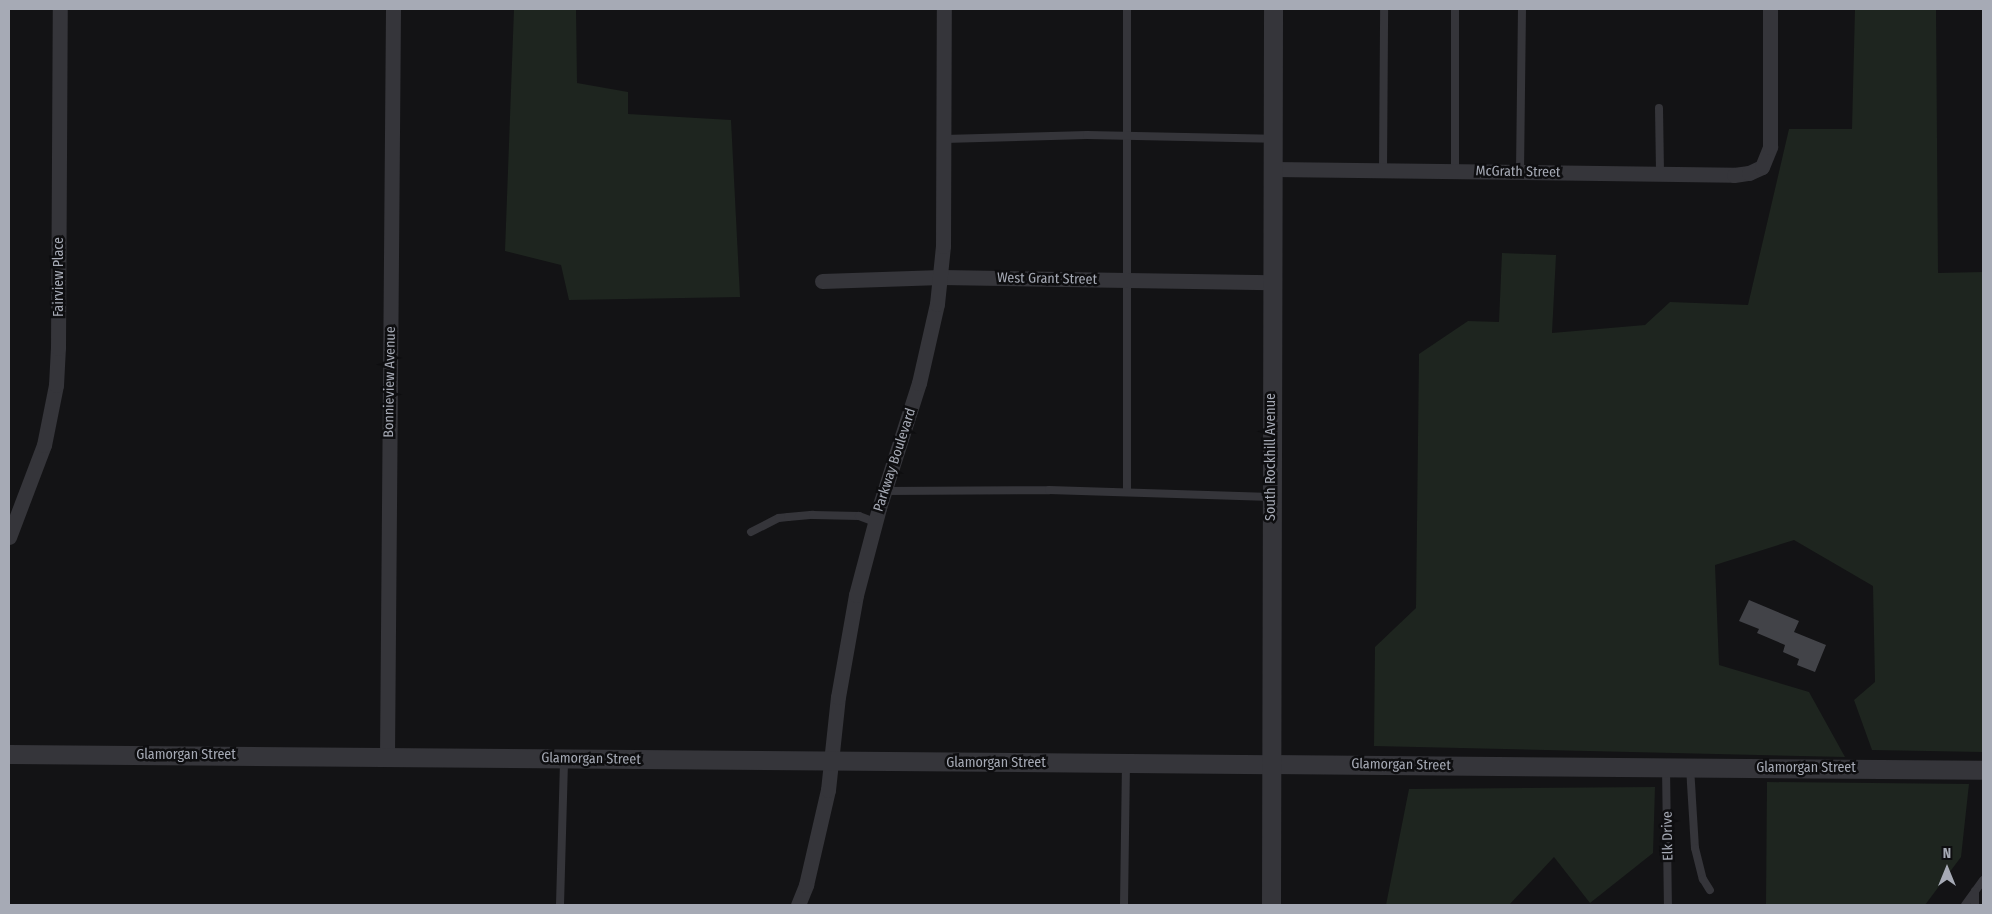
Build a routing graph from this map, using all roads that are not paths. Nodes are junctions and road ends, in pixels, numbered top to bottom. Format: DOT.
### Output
graph roads {
  1 [pos="60,9"];
  2 [pos="393,9"];
  3 [pos="944,9"];
  4 [pos="1127,9"];
  5 [pos="1274,9"];
  6 [pos="1384,9"];
  7 [pos="1455,9"];
  8 [pos="1522,9"];
  9 [pos="1770,9"];
  10 [pos="1659,108"];
  11 [pos="1127,137"];
  12 [pos="944,139"];
  13 [pos="1273,140"];
  14 [pos="1273,169"];
  15 [pos="1383,170"];
  16 [pos="1455,171"];
  17 [pos="1520,172"];
  18 [pos="1660,174"];
  19 [pos="941,277"];
  20 [pos="822,280"];
  21 [pos="1126,280"];
  22 [pos="1272,282"];
  23 [pos="885,491"];
  24 [pos="1127,492"];
  25 [pos="1271,497"];
  26 [pos="875,522"];
  27 [pos="751,532"];
  28 [pos="9,536"];
  29 [pos="9,754"];
  30 [pos="387,756"];
  31 [pos="564,758"];
  32 [pos="832,762"];
  33 [pos="1126,763"];
  34 [pos="1272,764"];
  35 [pos="1666,767"];
  36 [pos="1690,768"];
  37 [pos="1983,770"];
  38 [pos="1983,880"];
  39 [pos="1710,890"];
  40 [pos="1975,891"];
  41 [pos="560,905"];
  42 [pos="798,905"];
  43 [pos="1124,905"];
  44 [pos="1271,905"];
  45 [pos="1668,905"];
  46 [pos="1965,905"];
  47 [pos="1975,905"];
  1 -- 28 [label="street, Fairview Place"];
  2 -- 30 [label="street, Bonnieview Avenue"];
  3 -- 12 [label="street, Parkway Boulevard"];
  4 -- 11 [label="lane"];
  5 -- 13 [label="street, South Rockhill Avenue"];
  6 -- 15 [label="lane"];
  7 -- 16 [label="lane"];
  8 -- 17 [label="lane"];
  9 -- 18 [label="street, McGrath Street"];
  10 -- 18 [label="lane"];
  11 -- 12 [label="lane"];
  11 -- 13 [label="lane"];
  11 -- 21 [label="lane"];
  12 -- 19 [label="street, Parkway Boulevard"];
  13 -- 14 [label="street, South Rockhill Avenue"];
  14 -- 15 [label="street, McGrath Street"];
  14 -- 22 [label="street, South Rockhill Avenue"];
  15 -- 16 [label="street, McGrath Street"];
  16 -- 17 [label="street, McGrath Street"];
  17 -- 18 [label="street, McGrath Street"];
  19 -- 20 [label="street, West Grant Street"];
  19 -- 21 [label="street, West Grant Street"];
  19 -- 23 [label="street, Parkway Boulevard"];
  21 -- 22 [label="street, West Grant Street"];
  21 -- 24 [label="lane"];
  22 -- 25 [label="street, South Rockhill Avenue"];
  23 -- 24 [label="lane"];
  23 -- 26 [label="street, Parkway Boulevard"];
  24 -- 25 [label="lane"];
  25 -- 34 [label="street, South Rockhill Avenue"];
  26 -- 27 [label="lane"];
  26 -- 32 [label="street, Parkway Boulevard"];
  29 -- 30 [label="street, Glamorgan Street"];
  30 -- 31 [label="street, Glamorgan Street"];
  31 -- 32 [label="street, Glamorgan Street"];
  31 -- 41 [label="lane"];
  32 -- 33 [label="street, Glamorgan Street"];
  32 -- 42 [label="street, Parkway Boulevard"];
  33 -- 34 [label="street, Glamorgan Street"];
  33 -- 43 [label="lane"];
  34 -- 35 [label="street, Glamorgan Street"];
  34 -- 44 [label="street, South Rockhill Avenue"];
  35 -- 36 [label="street, Glamorgan Street"];
  35 -- 45 [label="lane, Elk Drive"];
  36 -- 37 [label="street, Glamorgan Street"];
  36 -- 39 [label="lane"];
  38 -- 40 [label="lane"];
  40 -- 46 [label="lane"];
  40 -- 47 [label="lane"];
}
